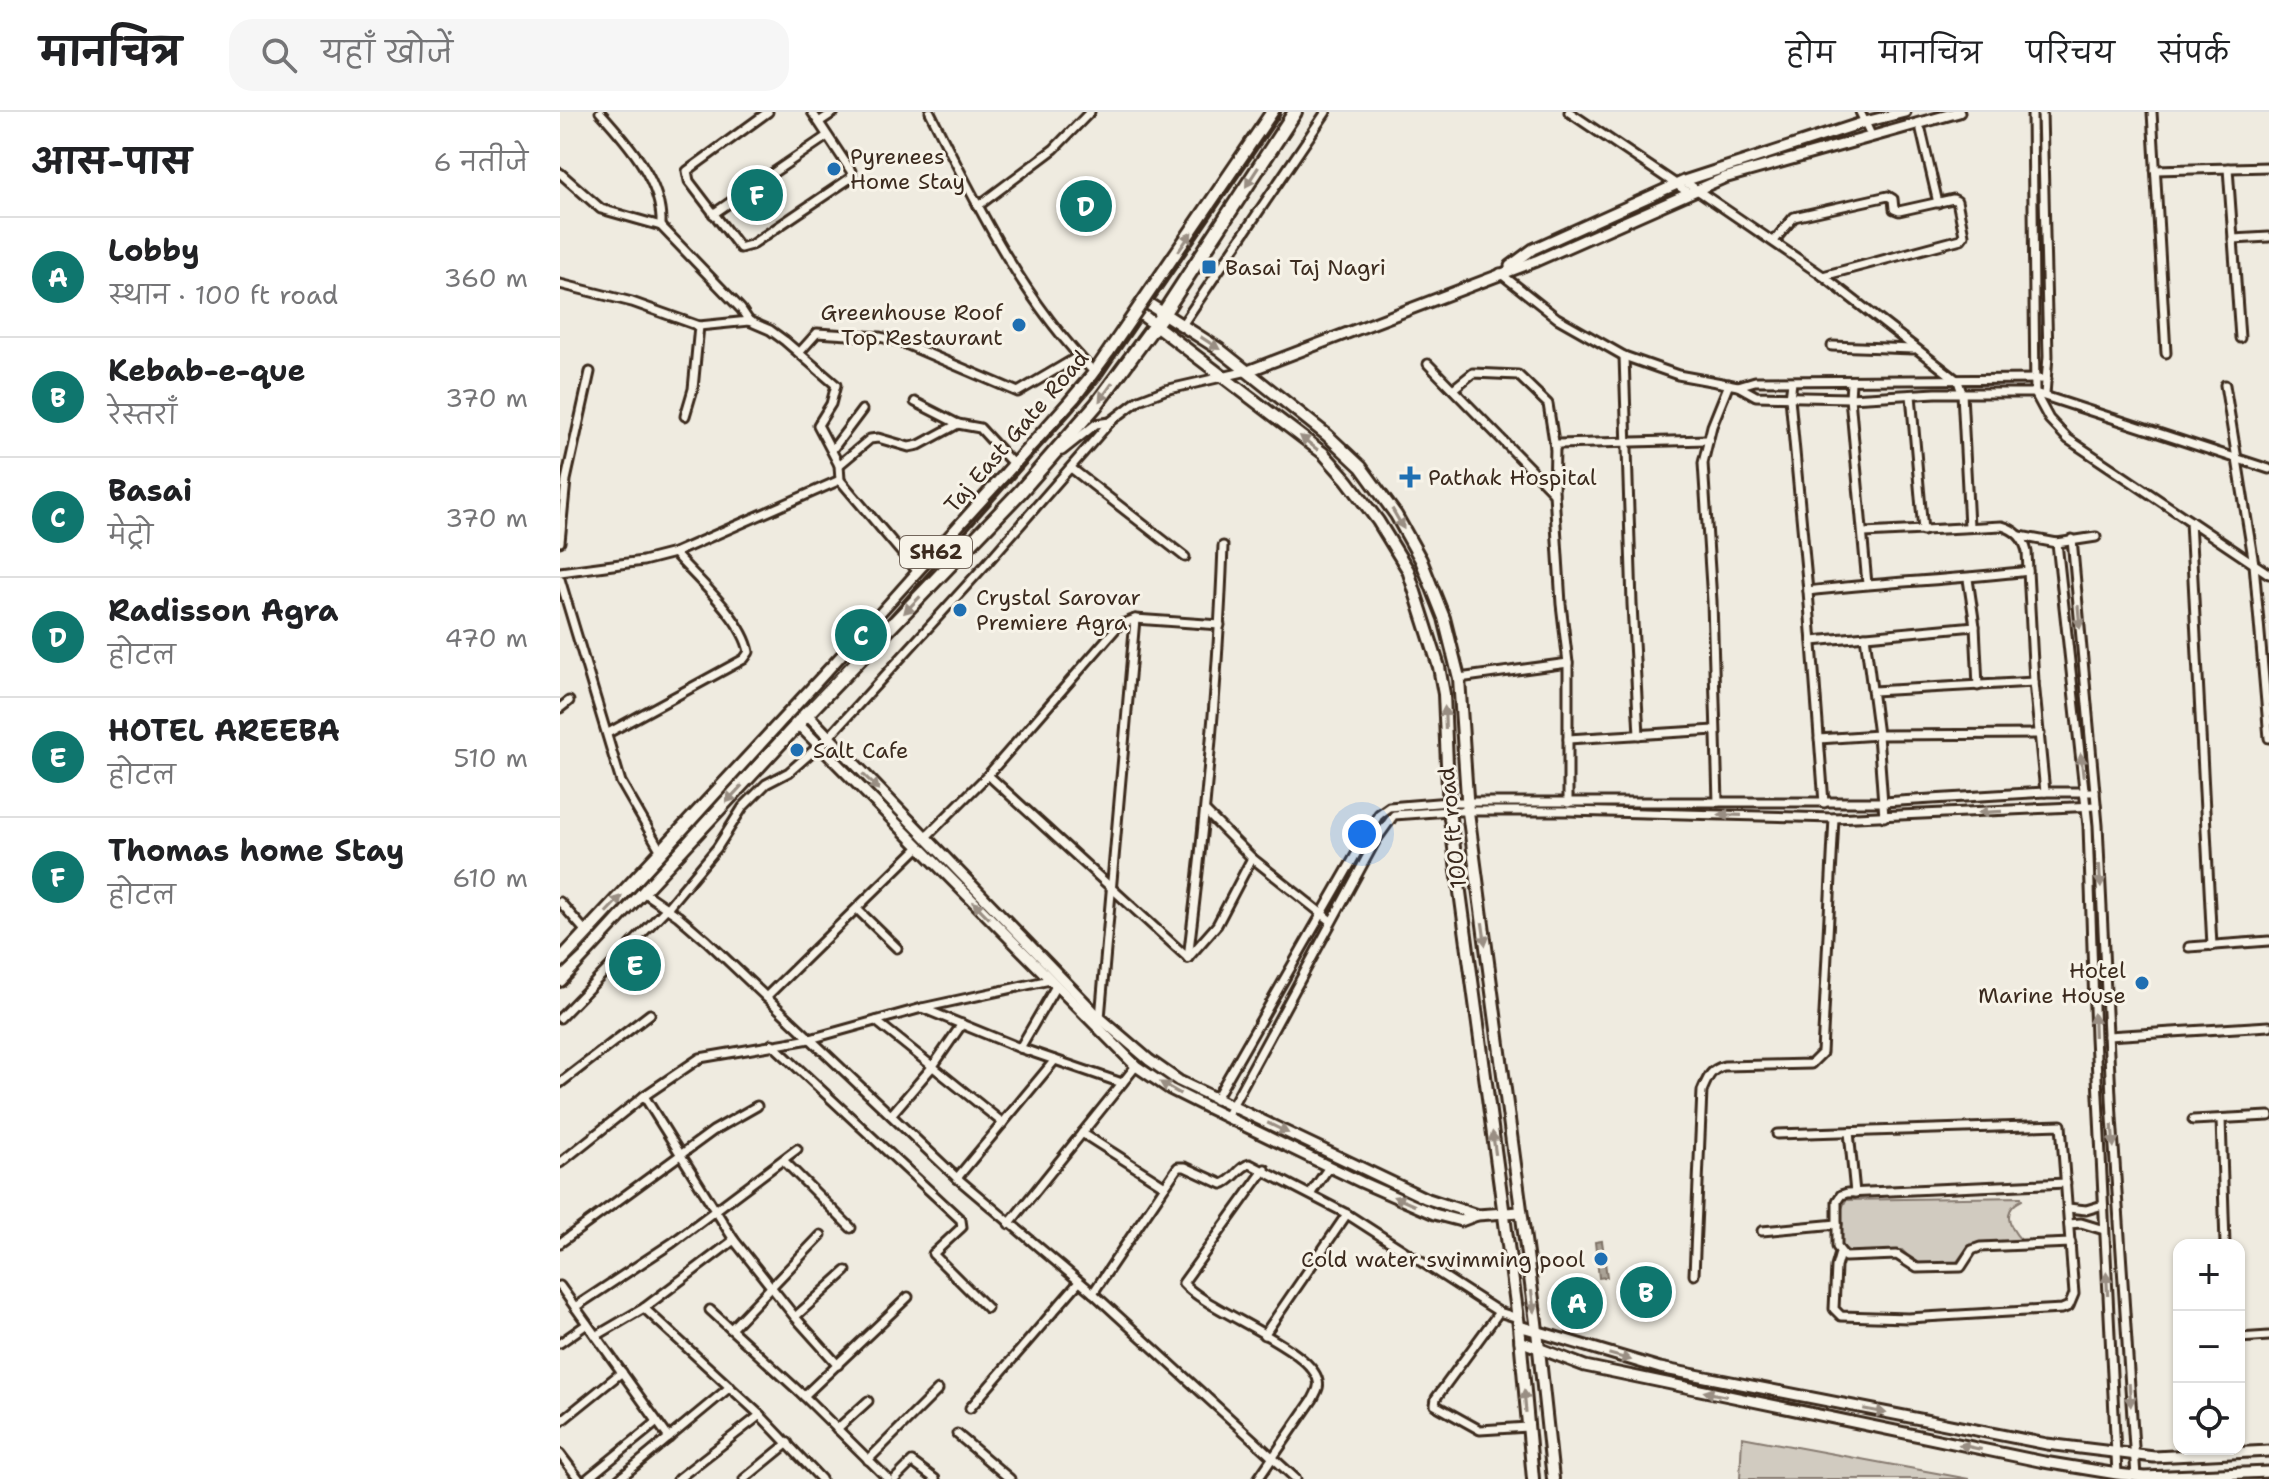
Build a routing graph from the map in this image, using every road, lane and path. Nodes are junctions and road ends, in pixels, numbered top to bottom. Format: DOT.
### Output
graph roads {
  1 [pos="600,112"];
  2 [pos="768,112"];
  3 [pos="812,112"];
  4 [pos="834,112"];
  5 [pos="930,112"];
  6 [pos="1090,112"];
  7 [pos="1273,112"];
  8 [pos="1295,112"];
  9 [pos="1326,112"];
  10 [pos="1569,112"];
  11 [pos="1905,112"];
  12 [pos="1959,112"];
  13 [pos="2032,112"];
  14 [pos="2042,112"];
  15 [pos="2152,112"];
  16 [pos="1863,117"];
  17 [pos="819,122"];
  18 [pos="1921,130"];
  19 [pos="1871,135"];
  20 [pos="827,136"];
  21 [pos="2269,167"];
  22 [pos="2228,168"];
  23 [pos="2155,170"];
  24 [pos="560,173"];
  25 [pos="1680,183"];
  26 [pos="1692,191"];
  27 [pos="1938,203"];
  28 [pos="978,206"];
  29 [pos="713,214"];
  30 [pos="661,226"];
  31 [pos="2269,237"];
  32 [pos="2233,239"];
  33 [pos="1774,241"];
  34 [pos="1500,273"];
  35 [pos="1823,276"];
  36 [pos="560,284"];
  37 [pos="1141,306"];
  38 [pos="1163,314"];
  39 [pos="749,321"];
  40 [pos="1155,325"];
  41 [pos="1182,325"];
  42 [pos="699,326"];
  43 [pos="2240,338"];
  44 [pos="1832,346"];
  45 [pos="1915,349"];
  46 [pos="799,353"];
  47 [pos="2166,353"];
  48 [pos="1079,356"];
  49 [pos="1624,356"];
  50 [pos="1428,364"];
  51 [pos="1248,371"];
  52 [pos="590,372"];
  53 [pos="1095,373"];
  54 [pos="1220,376"];
  55 [pos="2035,379"];
  56 [pos="2047,379"];
  57 [pos="1958,381"];
  58 [pos="1792,382"];
  59 [pos="1851,382"];
  60 [pos="1729,384"];
  61 [pos="2225,385"];
  62 [pos="1738,386"];
  63 [pos="1453,389"];
  64 [pos="1962,393"];
  65 [pos="2035,393"];
  66 [pos="1911,395"];
  67 [pos="2045,395"];
  68 [pos="1790,398"];
  69 [pos="1850,398"];
  70 [pos="915,402"];
  71 [pos="862,410"];
  72 [pos="685,416"];
  73 [pos="1110,422"];
  74 [pos="958,424"];
  75 [pos="1707,440"];
  76 [pos="1628,441"];
  77 [pos="1555,448"];
  78 [pos="832,450"];
  79 [pos="2238,460"];
  80 [pos="839,465"];
  81 [pos="1014,465"];
  82 [pos="1071,468"];
  83 [pos="2269,469"];
  84 [pos="840,480"];
  85 [pos="1020,492"];
  86 [pos="1554,493"];
  87 [pos="2190,521"];
  88 [pos="1969,526"];
  89 [pos="1923,531"];
  90 [pos="1864,533"];
  91 [pos="2020,536"];
  92 [pos="2096,537"];
  93 [pos="2072,539"];
  94 [pos="560,542"];
  95 [pos="2057,543"];
  96 [pos="1223,546"];
  97 [pos="674,553"];
  98 [pos="1185,557"];
  99 [pos="2254,564"];
  100 [pos="2028,571"];
  101 [pos="560,572"];
  102 [pos="918,572"];
  103 [pos="2269,574"];
  104 [pos="560,579"];
  105 [pos="1968,579"];
  106 [pos="1867,584"];
  107 [pos="1808,591"];
  108 [pos="1135,619"];
  109 [pos="1220,625"];
  110 [pos="1975,626"];
  111 [pos="1865,636"];
  112 [pos="1812,641"];
  113 [pos="1568,663"];
  114 [pos="1459,678"];
  115 [pos="2034,682"];
  116 [pos="1978,686"];
  117 [pos="1873,691"];
  118 [pos="569,701"];
  119 [pos="560,708"];
  120 [pos="798,715"];
  121 [pos="1715,730"];
  122 [pos="608,733"];
  123 [pos="2040,734"];
  124 [pos="1639,735"];
  125 [pos="1878,735"];
  126 [pos="2269,735"];
  127 [pos="829,737"];
  128 [pos="1568,739"];
  129 [pos="1819,739"];
  130 [pos="821,745"];
  131 [pos="988,775"];
  132 [pos="2085,790"];
  133 [pos="2045,792"];
  134 [pos="2095,792"];
  135 [pos="1568,800"];
  136 [pos="1718,802"];
  137 [pos="1883,802"];
  138 [pos="1824,803"];
  139 [pos="2096,806"];
  140 [pos="1449,807"];
  141 [pos="1467,807"];
  142 [pos="2086,808"];
  143 [pos="1568,811"];
  144 [pos="1206,812"];
  145 [pos="1884,817"];
  146 [pos="1834,818"];
  147 [pos="927,836"];
  148 [pos="919,847"];
  149 [pos="662,853"];
  150 [pos="1252,858"];
  151 [pos="1112,891"];
  152 [pos="643,892"];
  153 [pos="560,902"];
  154 [pos="667,908"];
  155 [pos="858,910"];
  156 [pos="1322,914"];
  157 [pos="1331,921"];
  158 [pos="587,933"];
  159 [pos="2269,941"];
  160 [pos="2212,946"];
  161 [pos="2189,947"];
  162 [pos="897,948"];
  163 [pos="1188,958"];
  164 [pos="560,961"];
  165 [pos="560,980"];
  166 [pos="1053,983"];
  167 [pos="766,997"];
  168 [pos="922,1008"];
  169 [pos="650,1014"];
  170 [pos="560,1018"];
  171 [pos="1100,1018"];
  172 [pos="876,1021"];
  173 [pos="962,1024"];
  174 [pos="2269,1026"];
  175 [pos="2108,1036"];
  176 [pos="810,1039"];
  177 [pos="772,1044"];
  178 [pos="1020,1048"];
  179 [pos="1055,1060"];
  180 [pos="933,1066"];
  181 [pos="1136,1066"];
  182 [pos="560,1083"];
  183 [pos="1122,1083"];
  184 [pos="644,1096"];
  185 [pos="1216,1098"];
  186 [pos="757,1106"];
  187 [pos="1231,1106"];
  188 [pos="1210,1109"];
  189 [pos="891,1115"];
  190 [pos="2269,1116"];
  191 [pos="1226,1117"];
  192 [pos="2221,1119"];
  193 [pos="2193,1120"];
  194 [pos="1003,1123"];
  195 [pos="1849,1132"];
  196 [pos="1082,1133"];
  197 [pos="1777,1134"];
  198 [pos="797,1149"];
  199 [pos="681,1156"];
  200 [pos="783,1160"];
  201 [pos="560,1163"];
  202 [pos="1329,1167"];
  203 [pos="1265,1169"];
  204 [pos="957,1178"];
  205 [pos="2066,1183"];
  206 [pos="1165,1186"];
  207 [pos="1311,1193"];
  208 [pos="1855,1193"];
  209 [pos="2103,1205"];
  210 [pos="2068,1208"];
  211 [pos="715,1212"];
  212 [pos="1520,1212"];
  213 [pos="1347,1214"];
  214 [pos="1504,1214"];
  215 [pos="1477,1215"];
  216 [pos="1009,1224"];
  217 [pos="1837,1224"];
  218 [pos="2069,1224"];
  219 [pos="851,1228"];
  220 [pos="2104,1230"];
  221 [pos="1762,1231"];
  222 [pos="821,1235"];
  223 [pos="2225,1239"];
  224 [pos="734,1240"];
  225 [pos="560,1243"];
  226 [pos="2071,1243"];
  227 [pos="1840,1253"];
  228 [pos="846,1271"];
  229 [pos="1694,1275"];
  230 [pos="1079,1282"];
  231 [pos="560,1286"];
  232 [pos="770,1287"];
  233 [pos="1093,1293"];
  234 [pos="908,1297"];
  235 [pos="568,1298"];
  236 [pos="560,1304"];
  237 [pos="575,1307"];
  238 [pos="644,1308"];
  239 [pos="987,1308"];
  240 [pos="710,1310"];
  241 [pos="1499,1312"];
  242 [pos="795,1317"];
  243 [pos="1518,1322"];
  244 [pos="587,1324"];
  245 [pos="731,1329"];
  246 [pos="1537,1333"];
  247 [pos="1264,1335"];
  248 [pos="596,1336"];
  249 [pos="2269,1336"];
  250 [pos="2245,1338"];
  251 [pos="1520,1341"];
  252 [pos="560,1343"];
  253 [pos="1538,1348"];
  254 [pos="838,1365"];
  255 [pos="622,1372"];
  256 [pos="730,1387"];
  257 [pos="938,1390"];
  258 [pos="804,1396"];
  259 [pos="868,1401"];
  260 [pos="970,1408"];
  261 [pos="760,1415"];
  262 [pos="560,1422"];
  263 [pos="657,1422"];
  264 [pos="1528,1427"];
  265 [pos="837,1429"];
  266 [pos="957,1434"];
  267 [pos="669,1438"];
  268 [pos="788,1443"];
  269 [pos="2269,1451"];
  270 [pos="2117,1453"];
  271 [pos="560,1454"];
  272 [pos="2134,1455"];
  273 [pos="1274,1458"];
  274 [pos="868,1460"];
  275 [pos="2269,1472"];
  276 [pos="2117,1474"];
  277 [pos="754,1476"];
  278 [pos="2141,1478"];
  279 [pos="2155,1478"];
  280 [pos="579,1479"];
  281 [pos="587,1479"];
  282 [pos="619,1479"];
  283 [pos="678,1479"];
  284 [pos="744,1479"];
  285 [pos="821,1479"];
  286 [pos="888,1479"];
  287 [pos="895,1479"];
  288 [pos="935,1479"];
  289 [pos="1010,1479"];
  290 [pos="1258,1479"];
  291 [pos="1296,1479"];
  292 [pos="1533,1479"];
  293 [pos="1553,1479"];
  1 -- 30 [label="street"];
  2 -- 29 [label="street"];
  3 -- 17 [label="street"];
  4 -- 17 [label="street"];
  5 -- 28 [label="street"];
  6 -- 28 [label="street"];
  37 -- 7 [label="main road, Taj East Gate Road / SH62, one-way"];
  8 -- 38 [label="main road, SH62, one-way"];
  9 -- 41 [label="street"];
  10 -- 25 [label="street"];
  11 -- 16 [label="street"];
  12 -- 19 [label="street"];
  13 -- 55 [label="street"];
  14 -- 56 [label="street"];
  15 -- 23 [label="street"];
  16 -- 19 [label="street"];
  16 -- 25 [label="street"];
  17 -- 20 [label="street"];
  18 -- 27 [label="street"];
  19 -- 26 [label="street"];
  20 -- 29 [label="street"];
  20 -- 29 [label="street"];
  21 -- 22 [label="street"];
  22 -- 23 [label="street"];
  22 -- 32 [label="street"];
  23 -- 47 [label="street"];
  24 -- 30 [label="street"];
  25 -- 26 [label="street"];
  25 -- 34 [label="street"];
  26 -- 33 [label="street"];
  26 -- 34 [label="street"];
  27 -- 33 [label="street"];
  27 -- 35 [label="street"];
  28 -- 48 [label="street"];
  30 -- 39 [label="street"];
  31 -- 32 [label="street"];
  32 -- 43 [label="street"];
  33 -- 35 [label="street"];
  34 -- 49 [label="street"];
  34 -- 51 [label="street"];
  35 -- 45 [label="street"];
  36 -- 42 [label="street"];
  37 -- 38 [label="main road, 100 ft road"];
  37 -- 40 [label="main road, 100 ft road"];
  37 -- 53 [label="main road, Taj East Gate Road / SH62"];
  38 -- 40 [label="main road, SH62"];
  38 -- 41 [label="main road, 100 ft road"];
  39 -- 42 [label="street"];
  39 -- 46 [label="street"];
  40 -- 54 [label="main road, 100 ft road"];
  40 -- 85 [label="main road, SH62, one-way"];
  41 -- 51 [label="main road, 100 ft road, one-way"];
  42 -- 72 [label="street"];
  44 -- 45 [label="street"];
  45 -- 57 [label="street"];
  46 -- 48 [label="street"];
  46 -- 78 [label="street"];
  48 -- 53 [label="street"];
  49 -- 60 [label="street"];
  49 -- 76 [label="street"];
  50 -- 63 [label="street"];
  51 -- 54 [label="street"];
  51 -- 114 [label="main road, 100 ft road, one-way"];
  52 -- 94 [label="street"];
  53 -- 81 [label="main road, Taj East Gate Road / SH62"];
  54 -- 73 [label="street"];
  140 -- 54 [label="main road, 100 ft road, one-way"];
  55 -- 56 [label="street"];
  55 -- 57 [label="street"];
  55 -- 65 [label="street"];
  56 -- 67 [label="street"];
  57 -- 59 [label="street"];
  57 -- 64 [label="street"];
  58 -- 59 [label="street"];
  58 -- 62 [label="street"];
  58 -- 68 [label="street"];
  59 -- 69 [label="street"];
  60 -- 62 [label="street"];
  60 -- 75 [label="street"];
  61 -- 79 [label="street"];
  62 -- 68 [label="street"];
  63 -- 77 [label="street"];
  63 -- 86 [label="street"];
  64 -- 65 [label="street"];
  64 -- 66 [label="street"];
  64 -- 88 [label="street"];
  65 -- 67 [label="street"];
  65 -- 87 [label="street"];
  66 -- 69 [label="street"];
  66 -- 89 [label="street"];
  67 -- 79 [label="street"];
  68 -- 69 [label="street"];
  68 -- 107 [label="street"];
  69 -- 90 [label="street"];
  70 -- 74 [label="street"];
  71 -- 78 [label="street"];
  73 -- 82 [label="street"];
  73 -- 85 [label="street"];
  74 -- 80 [label="street"];
  74 -- 81 [label="street"];
  75 -- 76 [label="street"];
  75 -- 121 [label="street"];
  76 -- 77 [label="street"];
  76 -- 124 [label="street"];
  77 -- 86 [label="street"];
  78 -- 80 [label="street"];
  79 -- 83 [label="street"];
  79 -- 99 [label="street"];
  80 -- 84 [label="street"];
  81 -- 102 [label="main road, Taj East Gate Road / SH62"];
  82 -- 98 [label="street"];
  82 -- 127 [label="street"];
  84 -- 97 [label="street"];
  84 -- 102 [label="street"];
  85 -- 120 [label="main road, SH62, one-way"];
  86 -- 113 [label="street"];
  87 -- 99 [label="street"];
  87 -- 160 [label="street"];
  88 -- 89 [label="street"];
  88 -- 91 [label="street"];
  89 -- 90 [label="street"];
  90 -- 106 [label="street"];
  91 -- 95 [label="street"];
  91 -- 100 [label="street"];
  92 -- 93 [label="street"];
  93 -- 95 [label="street"];
  93 -- 134 [label="street, one-way"];
  132 -- 95 [label="street, one-way"];
  96 -- 109 [label="street"];
  97 -- 101 [label="street"];
  97 -- 122 [label="street"];
  99 -- 103 [label="street"];
  99 -- 126 [label="street"];
  100 -- 105 [label="street"];
  100 -- 115 [label="street"];
  102 -- 120 [label="main road, Taj East Gate Road / SH62"];
  104 -- 122 [label="street"];
  105 -- 106 [label="street"];
  105 -- 110 [label="street"];
  106 -- 107 [label="street"];
  107 -- 112 [label="street"];
  108 -- 109 [label="street"];
  108 -- 131 [label="street"];
  108 -- 151 [label="street"];
  109 -- 144 [label="street"];
  110 -- 111 [label="street"];
  110 -- 116 [label="street"];
  111 -- 112 [label="street"];
  111 -- 117 [label="street"];
  112 -- 129 [label="street"];
  113 -- 114 [label="street"];
  113 -- 128 [label="street"];
  114 -- 141 [label="main road, 100 ft road"];
  115 -- 116 [label="street"];
  115 -- 123 [label="street"];
  116 -- 117 [label="street"];
  117 -- 125 [label="street"];
  118 -- 119 [label="street"];
  120 -- 127 [label="street"];
  120 -- 130 [label="street"];
  120 -- 149 [label="main road, Taj East Gate Road / SH62"];
  120 -- 152 [label="main road, SH62, one-way"];
  121 -- 124 [label="street"];
  121 -- 136 [label="street"];
  122 -- 149 [label="street"];
  123 -- 125 [label="street"];
  123 -- 133 [label="street"];
  124 -- 128 [label="street"];
  125 -- 129 [label="street"];
  125 -- 137 [label="street"];
  127 -- 130 [label="street"];
  127 -- 147 [label="street, one-way"];
  128 -- 135 [label="street"];
  129 -- 138 [label="street"];
  130 -- 148 [label="street"];
  130 -- 154 [label="street"];
  131 -- 147 [label="street"];
  131 -- 151 [label="street"];
  132 -- 133 [label="street"];
  132 -- 134 [label="street"];
  132 -- 142 [label="street"];
  133 -- 137 [label="street"];
  134 -- 139 [label="street"];
  135 -- 136 [label="street"];
  135 -- 141 [label="street"];
  135 -- 143 [label="street"];
  136 -- 138 [label="street"];
  137 -- 138 [label="street"];
  137 -- 145 [label="street"];
  139 -- 142 [label="street"];
  139 -- 175 [label="street, one-way"];
  140 -- 141 [label="street"];
  140 -- 156 [label="street"];
  140 -- 157 [label="street"];
  214 -- 140 [label="main road, 100 ft road, one-way"];
  141 -- 143 [label="street"];
  141 -- 212 [label="main road, 100 ft road, one-way"];
  142 -- 145 [label="street, one-way"];
  209 -- 142 [label="street, one-way"];
  146 -- 143 [label="street, one-way"];
  144 -- 150 [label="street"];
  144 -- 163 [label="street"];
  145 -- 146 [label="street"];
  146 -- 229 [label="street"];
  147 -- 171 [label="street"];
  148 -- 155 [label="street"];
  166 -- 148 [label="street, one-way"];
  158 -- 149 [label="main road, Taj East Gate Road / SH62, one-way"];
  150 -- 156 [label="street"];
  150 -- 163 [label="street"];
  151 -- 163 [label="street"];
  151 -- 171 [label="street"];
  152 -- 154 [label="street"];
  152 -- 165 [label="main road, SH62"];
  153 -- 158 [label="street"];
  154 -- 167 [label="street"];
  154 -- 170 [label="street"];
  155 -- 162 [label="street"];
  155 -- 167 [label="street"];
  156 -- 157 [label="street"];
  156 -- 185 [label="street"];
  157 -- 187 [label="street"];
  158 -- 164 [label="main road, Taj East Gate Road / SH62"];
  159 -- 160 [label="street"];
  160 -- 161 [label="street"];
  166 -- 168 [label="street"];
  166 -- 178 [label="street"];
  166 -- 181 [label="street"];
  167 -- 176 [label="street"];
  168 -- 172 [label="street"];
  168 -- 173 [label="street"];
  169 -- 182 [label="street"];
  171 -- 185 [label="street"];
  172 -- 176 [label="street"];
  172 -- 180 [label="street"];
  173 -- 178 [label="street"];
  173 -- 180 [label="street"];
  174 -- 175 [label="street"];
  175 -- 272 [label="street, one-way"];
  176 -- 177 [label="street"];
  176 -- 189 [label="street"];
  177 -- 184 [label="street"];
  177 -- 239 [label="street"];
  178 -- 179 [label="street"];
  179 -- 183 [label="street"];
  179 -- 194 [label="street"];
  180 -- 189 [label="street"];
  180 -- 194 [label="street"];
  181 -- 183 [label="street"];
  188 -- 181 [label="street, one-way"];
  183 -- 196 [label="street"];
  184 -- 199 [label="street"];
  184 -- 201 [label="street"];
  185 -- 187 [label="street"];
  185 -- 188 [label="street"];
  186 -- 199 [label="street"];
  187 -- 191 [label="street"];
  187 -- 215 [label="street, one-way"];
  188 -- 191 [label="street"];
  189 -- 204 [label="street"];
  190 -- 192 [label="street"];
  191 -- 202 [label="street"];
  192 -- 193 [label="street"];
  192 -- 223 [label="street"];
  194 -- 204 [label="street"];
  195 -- 197 [label="street"];
  195 -- 205 [label="street"];
  195 -- 208 [label="street"];
  196 -- 206 [label="street"];
  196 -- 216 [label="street"];
  198 -- 200 [label="street"];
  199 -- 211 [label="street"];
  199 -- 225 [label="street"];
  200 -- 211 [label="street"];
  200 -- 219 [label="street"];
  202 -- 207 [label="street"];
  215 -- 202 [label="street, one-way"];
  203 -- 206 [label="street"];
  203 -- 207 [label="street"];
  203 -- 247 [label="street"];
  204 -- 216 [label="street"];
  205 -- 208 [label="street"];
  205 -- 210 [label="street"];
  206 -- 233 [label="street"];
  207 -- 213 [label="street"];
  208 -- 217 [label="street"];
  209 -- 210 [label="street"];
  209 -- 220 [label="street"];
  210 -- 218 [label="street"];
  211 -- 224 [label="street"];
  211 -- 237 [label="street"];
  212 -- 214 [label="street"];
  212 -- 246 [label="main road, 100 ft road, one-way"];
  213 -- 241 [label="street"];
  213 -- 247 [label="street"];
  214 -- 215 [label="street"];
  214 -- 243 [label="main road, 100 ft road"];
  216 -- 230 [label="street"];
  217 -- 221 [label="street"];
  217 -- 227 [label="street"];
  218 -- 220 [label="street"];
  218 -- 226 [label="street"];
  270 -- 220 [label="street, one-way"];
  222 -- 232 [label="street"];
  224 -- 232 [label="street"];
  224 -- 238 [label="street"];
  226 -- 227 [label="street"];
  226 -- 227 [label="street"];
  228 -- 242 [label="street"];
  230 -- 233 [label="street"];
  230 -- 260 [label="street"];
  231 -- 235 [label="street"];
  232 -- 242 [label="street"];
  232 -- 245 [label="street"];
  233 -- 273 [label="street"];
  234 -- 254 [label="street"];
  235 -- 236 [label="street"];
  235 -- 237 [label="street"];
  237 -- 244 [label="street"];
  238 -- 248 [label="street"];
  238 -- 256 [label="street"];
  240 -- 245 [label="street"];
  241 -- 243 [label="street"];
  241 -- 264 [label="street"];
  242 -- 254 [label="street"];
  243 -- 246 [label="street"];
  243 -- 251 [label="main road, 100 ft road"];
  244 -- 248 [label="street"];
  244 -- 252 [label="street"];
  245 -- 258 [label="street"];
  246 -- 253 [label="main road, 100 ft road"];
  246 -- 270 [label="street, one-way"];
  247 -- 273 [label="street"];
  248 -- 255 [label="street"];
  249 -- 250 [label="street"];
  251 -- 253 [label="street"];
  264 -- 251 [label="main road, 100 ft road, one-way"];
  276 -- 253 [label="street, one-way"];
  253 -- 293 [label="main road, 100 ft road"];
  254 -- 258 [label="street"];
  255 -- 262 [label="street"];
  255 -- 263 [label="street"];
  256 -- 261 [label="street"];
  256 -- 267 [label="street"];
  257 -- 274 [label="street"];
  258 -- 265 [label="street"];
  259 -- 265 [label="street"];
  261 -- 268 [label="street"];
  261 -- 283 [label="street"];
  263 -- 267 [label="street"];
  263 -- 281 [label="street"];
  264 -- 292 [label="main road, 100 ft road"];
  265 -- 274 [label="street"];
  266 -- 289 [label="street"];
  267 -- 282 [label="street"];
  268 -- 277 [label="street"];
  268 -- 285 [label="street"];
  269 -- 272 [label="street"];
  270 -- 272 [label="street"];
  270 -- 276 [label="street"];
  271 -- 280 [label="street"];
  272 -- 278 [label="street"];
  273 -- 290 [label="street"];
  273 -- 291 [label="street"];
  274 -- 286 [label="street"];
  275 -- 279 [label="street"];
  276 -- 278 [label="street"];
  277 -- 284 [label="street"];
  278 -- 279 [label="street"];
  287 -- 288 [label="street"];
}
